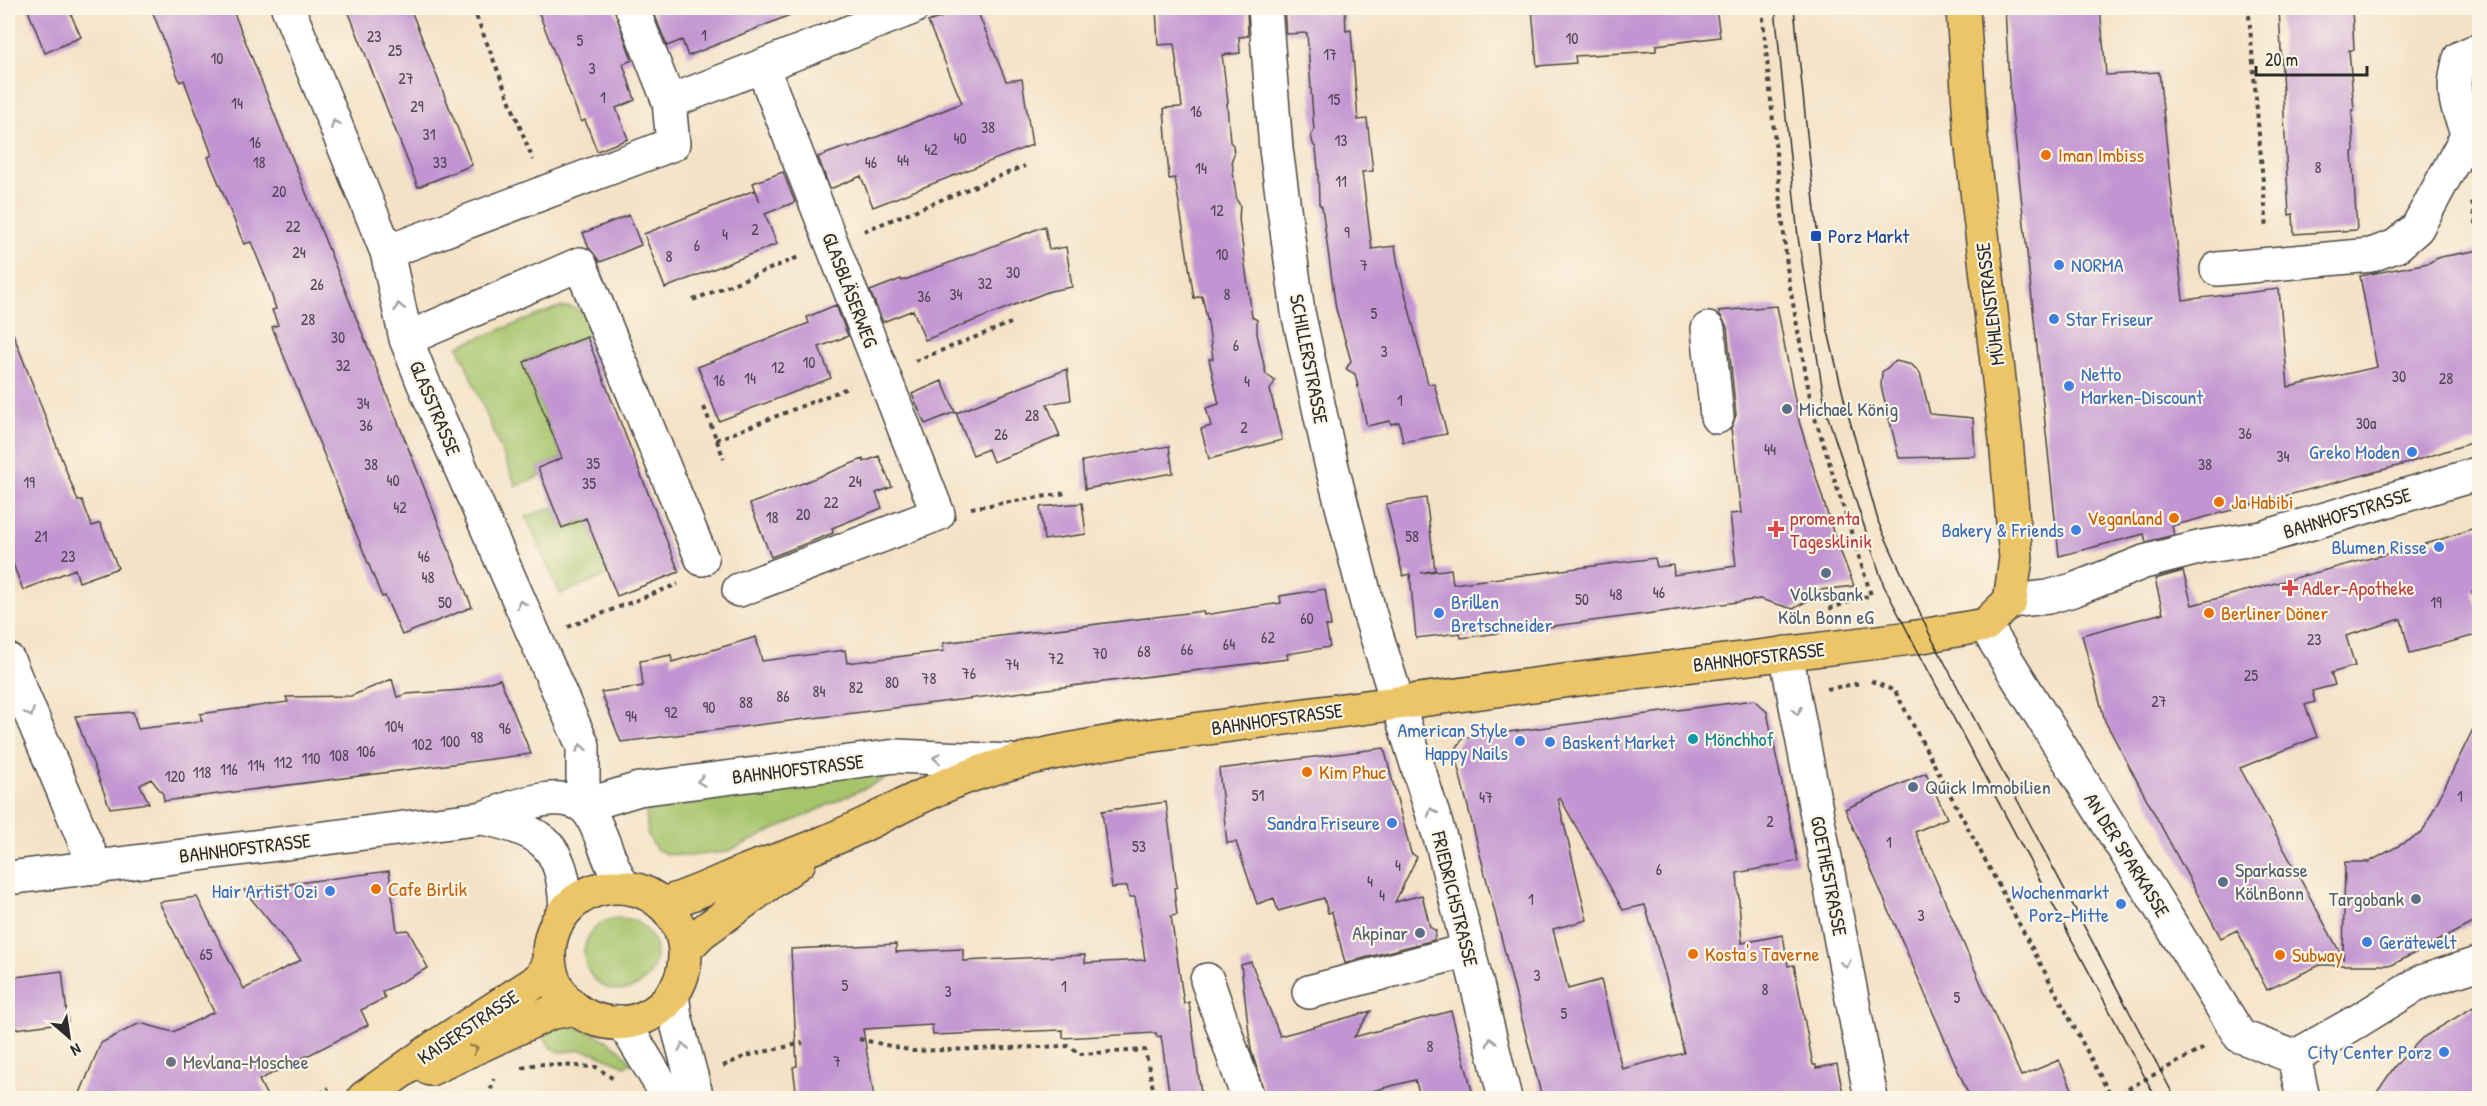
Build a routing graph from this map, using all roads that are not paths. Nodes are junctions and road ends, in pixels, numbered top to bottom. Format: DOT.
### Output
graph roads {
  1 [pos="288,8"];
  2 [pos="632,8"];
  3 [pos="912,8"];
  4 [pos="1265,8"];
  5 [pos="1963,8"];
  6 [pos="2480,49"];
  7 [pos="762,66"];
  8 [pos="669,102"];
  9 [pos="2474,135"];
  10 [pos="387,252"];
  11 [pos="2217,269"];
  12 [pos="1708,329"];
  13 [pos="406,339"];
  14 [pos="1717,417"];
  15 [pos="2480,473"];
  16 [pos="702,559"];
  17 [pos="739,590"];
  18 [pos="2010,601"];
  19 [pos="1985,625"];
  20 [pos="1786,653"];
  21 [pos="8,660"];
  22 [pos="1398,702"];
  23 [pos="1016,761"];
  24 [pos="583,806"];
  25 [pos="483,818"];
  26 [pos="824,843"];
  27 [pos="96,868"];
  28 [pos="8,878"];
  29 [pos="624,887"];
  30 [pos="662,904"];
  31 [pos="567,909"];
  32 [pos="684,949"];
  33 [pos="1469,950"];
  34 [pos="549,961"];
  35 [pos="2480,963"];
  36 [pos="1207,980"];
  37 [pos="1309,992"];
  38 [pos="672,994"];
  39 [pos="574,1008"];
  40 [pos="620,1022"];
  41 [pos="2294,1057"];
  42 [pos="372,1093"];
  43 [pos="669,1098"];
  44 [pos="697,1098"];
  45 [pos="1248,1098"];
  46 [pos="1505,1098"];
  47 [pos="1871,1098"];
  48 [pos="2303,1098"];
  10 -- 1 [label="street, GLASSTRASSE, one-way"];
  2 -- 8 [label="street"];
  3 -- 7 [label="street"];
  4 -- 22 [label="street, SCHILLERSTRASSE"];
  5 -- 18 [label="main road, MÜHLENSTRASSE"];
  6 -- 9 [label="street"];
  7 -- 8 [label="street"];
  7 -- 17 [label="street, GLASBLÄSERWEG"];
  8 -- 10 [label="street"];
  9 -- 11 [label="street"];
  13 -- 10 [label="street, GLASSTRASSE, one-way"];
  12 -- 14 [label="street"];
  13 -- 16 [label="street"];
  24 -- 13 [label="street, GLASSTRASSE, one-way"];
  15 -- 18 [label="street, BAHNHOFSTRASSE"];
  18 -- 19 [label="main road"];
  19 -- 20 [label="main road, BAHNHOFSTRASSE"];
  19 -- 41 [label="street, AN DER SPARKASSE"];
  20 -- 22 [label="main road, BAHNHOFSTRASSE"];
  20 -- 47 [label="street, GOETHESTRASSE, one-way"];
  21 -- 27 [label="street, one-way"];
  22 -- 23 [label="main road, BAHNHOFSTRASSE"];
  33 -- 22 [label="street, FRIEDRICHSTRASSE, one-way"];
  23 -- 24 [label="street, BAHNHOFSTRASSE, one-way"];
  23 -- 26 [label="main road, BAHNHOFSTRASSE"];
  24 -- 25 [label="street, BAHNHOFSTRASSE"];
  24 -- 29 [label="street"];
  25 -- 27 [label="street, BAHNHOFSTRASSE"];
  25 -- 31 [label="street, BAHNHOFSTRASSE"];
  26 -- 30 [label="main road, BAHNHOFSTRASSE"];
  26 -- 32 [label="main road, BAHNHOFSTRASSE"];
  27 -- 28 [label="street, BAHNHOFSTRASSE"];
  29 -- 30 [label="main road"];
  29 -- 31 [label="main road"];
  30 -- 32 [label="main road"];
  31 -- 34 [label="main road"];
  32 -- 38 [label="main road"];
  33 -- 37 [label="street"];
  46 -- 33 [label="street, FRIEDRICHSTRASSE, one-way"];
  34 -- 39 [label="main road"];
  34 -- 42 [label="main road, KAISERSTRASSE"];
  35 -- 41 [label="street"];
  36 -- 45 [label="street"];
  38 -- 40 [label="main road"];
  44 -- 38 [label="street, one-way"];
  39 -- 40 [label="main road"];
  42 -- 39 [label="main road, KAISERSTRASSE, one-way"];
  40 -- 43 [label="street"];
  41 -- 48 [label="street"];
}
